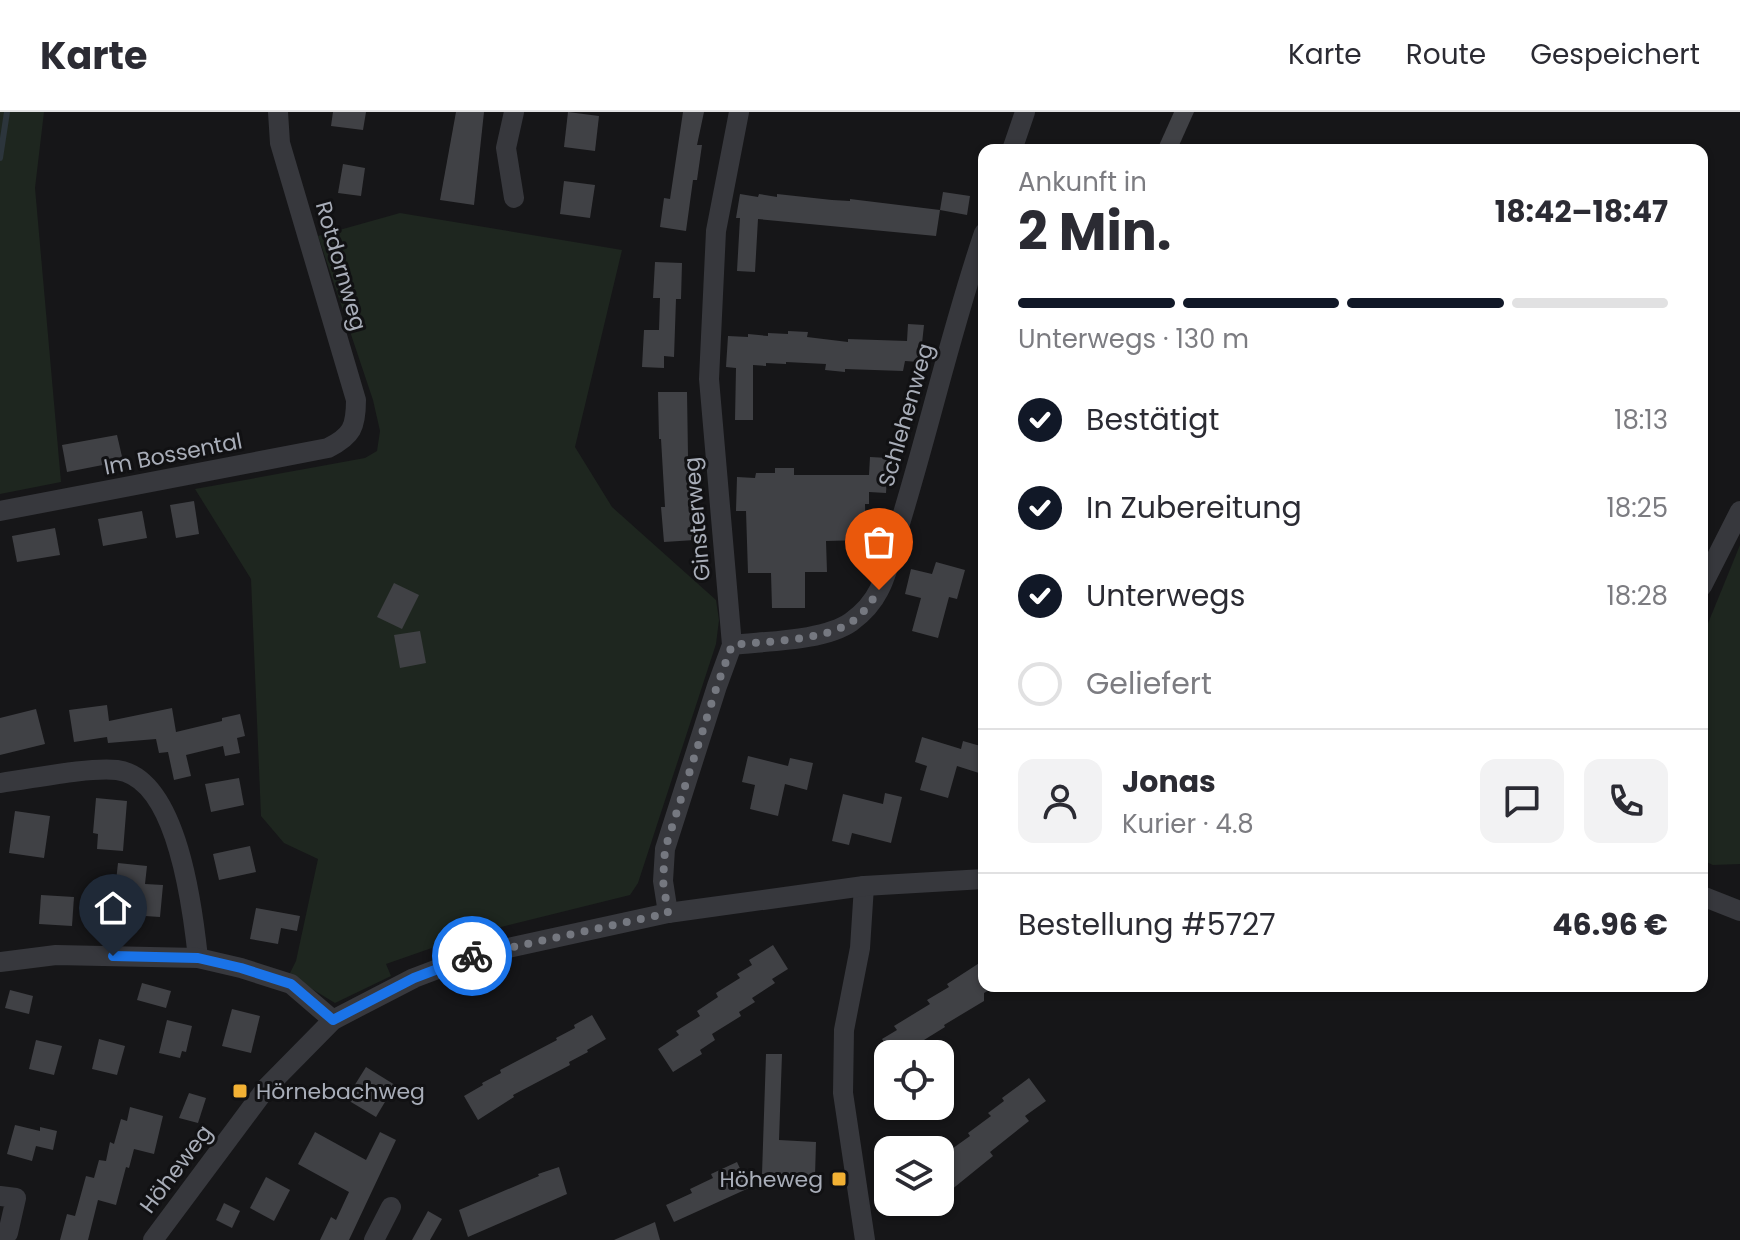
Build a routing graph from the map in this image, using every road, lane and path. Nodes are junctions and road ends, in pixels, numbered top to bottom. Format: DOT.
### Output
graph roads {
  1 [pos="278,112"];
  2 [pos="514,112"];
  3 [pos="739,112"];
  4 [pos="1025,112"];
  5 [pos="1014,144"];
  6 [pos="514,198"];
  7 [pos="978,252"];
  8 [pos="351,433"];
  9 [pos="0,511"];
  10 [pos="1740,511"];
  11 [pos="1708,574"];
  12 [pos="732,645"];
  13 [pos="0,783"];
  14 [pos="978,879"];
  15 [pos="864,886"];
  16 [pos="1708,898"];
  17 [pos="1740,911"];
  18 [pos="668,913"];
  19 [pos="198,958"];
  20 [pos="0,962"];
  21 [pos="333,1020"];
  22 [pos="0,1196"];
  23 [pos="391,1207"];
  24 [pos="0,1238"];
  25 [pos="153,1240"];
  26 [pos="374,1240"];
  27 [pos="865,1240"];
  1 -- 8 [label="street, Rotdornweg"];
  2 -- 6 [label="street"];
  3 -- 12 [label="street, Ginsterweg"];
  4 -- 5 [label="street"];
  7 -- 12 [label="street, Schlehenweg"];
  8 -- 9 [label="street, Im Bossental"];
  10 -- 11 [label="street"];
  12 -- 18 [label="street, Ginsterweg"];
  13 -- 19 [label="street"];
  14 -- 15 [label="street, Höheweg"];
  15 -- 18 [label="street, Höheweg"];
  15 -- 27 [label="street"];
  16 -- 17 [label="street"];
  18 -- 21 [label="street, Höheweg"];
  19 -- 20 [label="street"];
  19 -- 21 [label="street"];
  21 -- 25 [label="street, Höheweg"];
  22 -- 24 [label="street"];
  23 -- 26 [label="street"];
}
